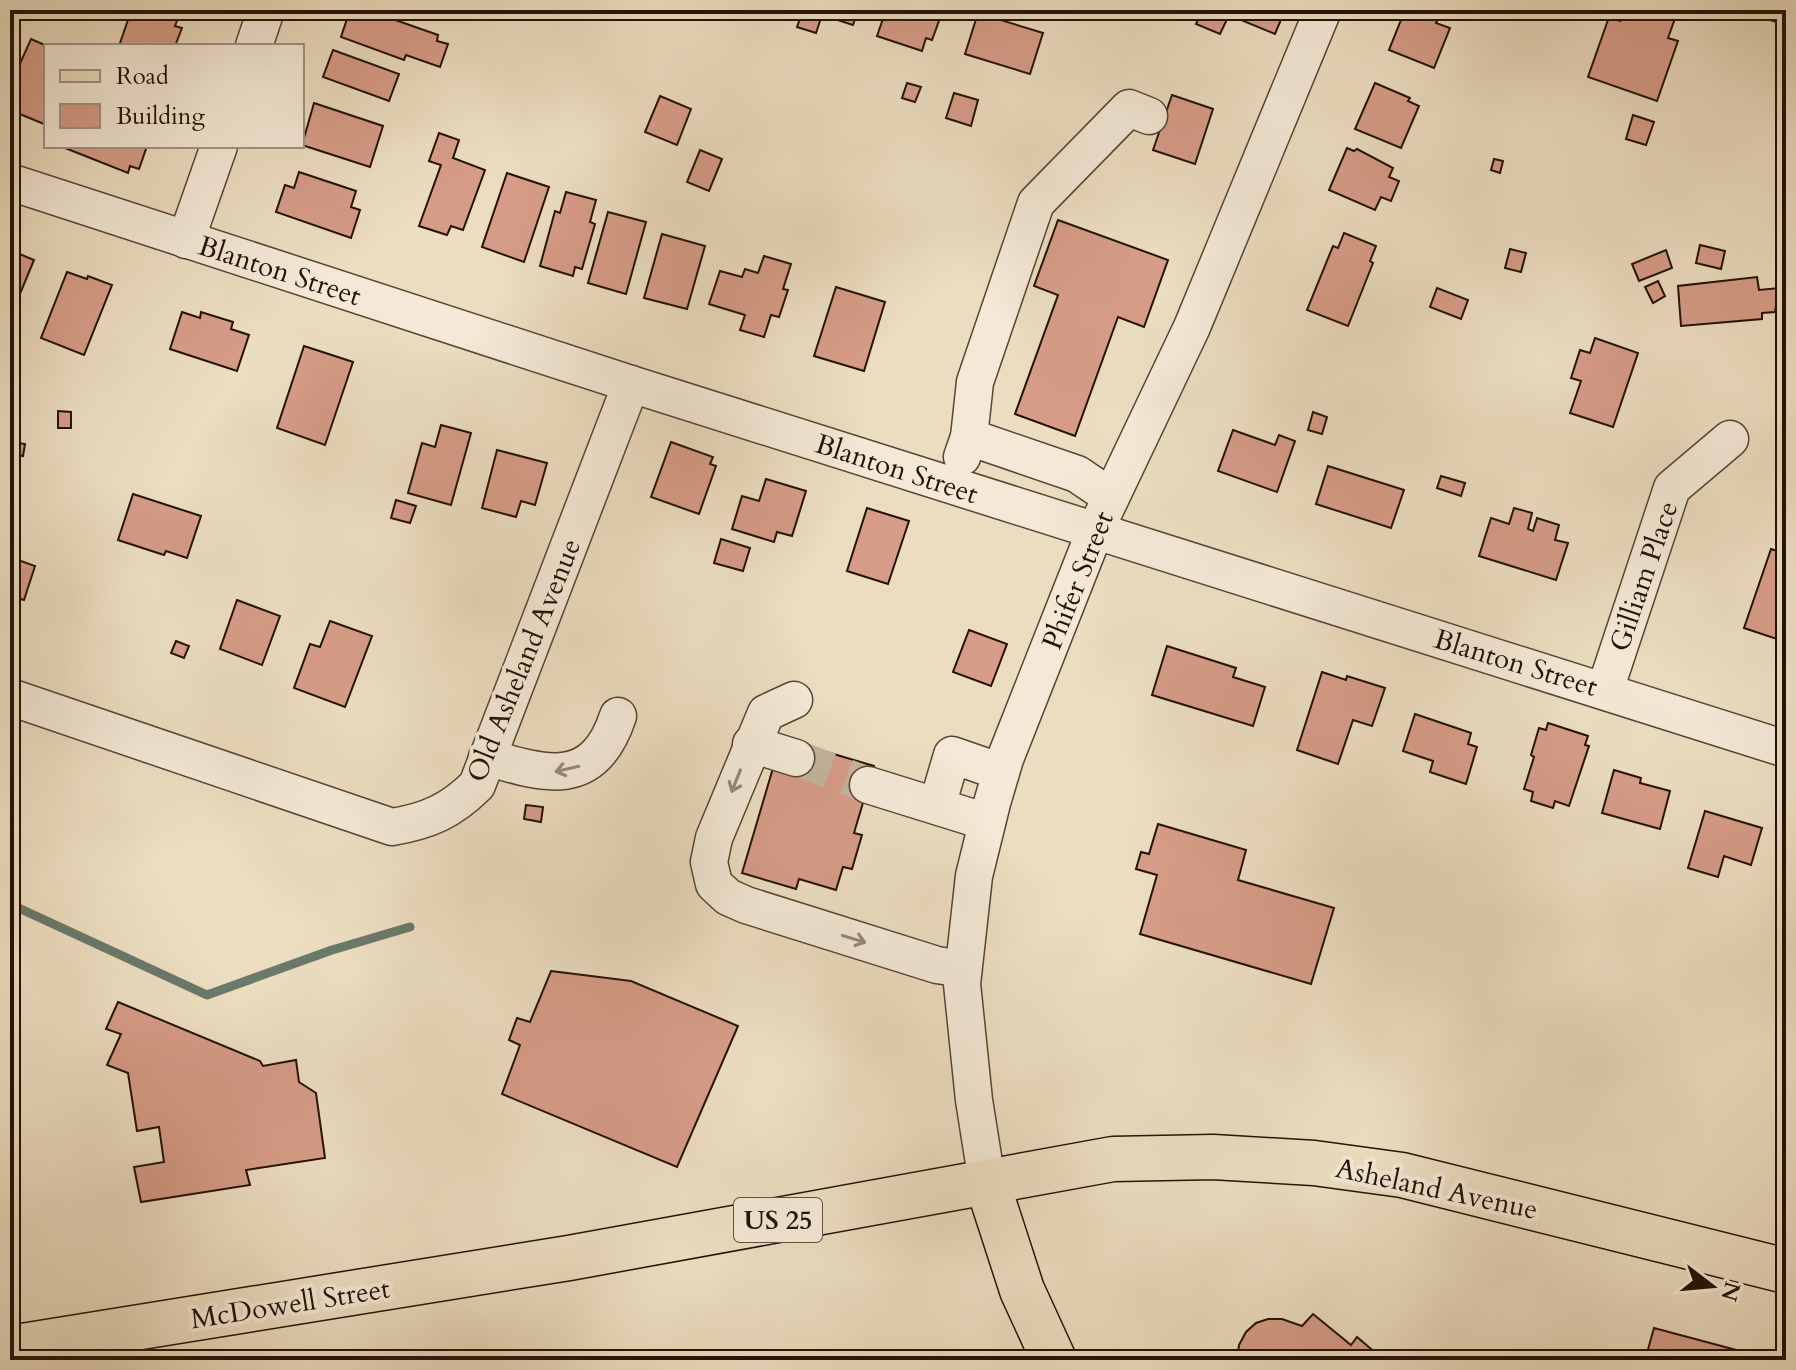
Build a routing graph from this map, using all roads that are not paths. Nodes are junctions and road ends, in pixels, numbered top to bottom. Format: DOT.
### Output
graph roads {
  1 [pos="266,10"];
  2 [pos="1323,10"];
  3 [pos="255,44"];
  4 [pos="1149,116"];
  5 [pos="218,148"];
  6 [pos="10,182"];
  7 [pos="186,240"];
  8 [pos="631,384"];
  9 [pos="969,437"];
  10 [pos="1730,439"];
  11 [pos="952,485"];
  12 [pos="1111,497"];
  13 [pos="1095,531"];
  14 [pos="1605,690"];
  15 [pos="10,697"];
  16 [pos="794,700"];
  17 [pos="618,716"];
  18 [pos="751,744"];
  19 [pos="1786,749"];
  20 [pos="487,757"];
  21 [pos="796,758"];
  22 [pos="1001,772"];
  23 [pos="868,785"];
  24 [pos="937,806"];
  25 [pos="987,822"];
  26 [pos="963,969"];
  27 [pos="987,1182"];
  28 [pos="1786,1271"];
  29 [pos="10,1348"];
  30 [pos="1054,1360"];
  1 -- 3 [label="street"];
  2 -- 12 [label="street, Phifer Street"];
  4 -- 9 [label="street"];
  5 -- 7 [label="street"];
  6 -- 7 [label="street, Blanton Street"];
  7 -- 8 [label="street, Blanton Street"];
  8 -- 11 [label="street, Blanton Street"];
  8 -- 20 [label="street, Old Asheland Avenue"];
  9 -- 11 [label="street"];
  9 -- 12 [label="street"];
  10 -- 14 [label="street, Gilliam Place"];
  11 -- 13 [label="street, Blanton Street"];
  12 -- 13 [label="street, Phifer Street"];
  13 -- 14 [label="street, Blanton Street"];
  13 -- 22 [label="street, Phifer Street"];
  14 -- 19 [label="street, Blanton Street"];
  15 -- 20 [label="street, Old Asheland Avenue"];
  16 -- 18 [label="street"];
  17 -- 20 [label="street, one-way"];
  18 -- 21 [label="street"];
  18 -- 26 [label="street, one-way"];
  22 -- 24 [label="street"];
  22 -- 25 [label="street, Phifer Street"];
  23 -- 24 [label="street"];
  24 -- 25 [label="street"];
  25 -- 26 [label="street, Phifer Street"];
  26 -- 27 [label="street, Phifer Street"];
  27 -- 28 [label="main road, Asheland Avenue"];
  27 -- 29 [label="main road, McDowell Street / US 25"];
  27 -- 30 [label="main road"];
}
